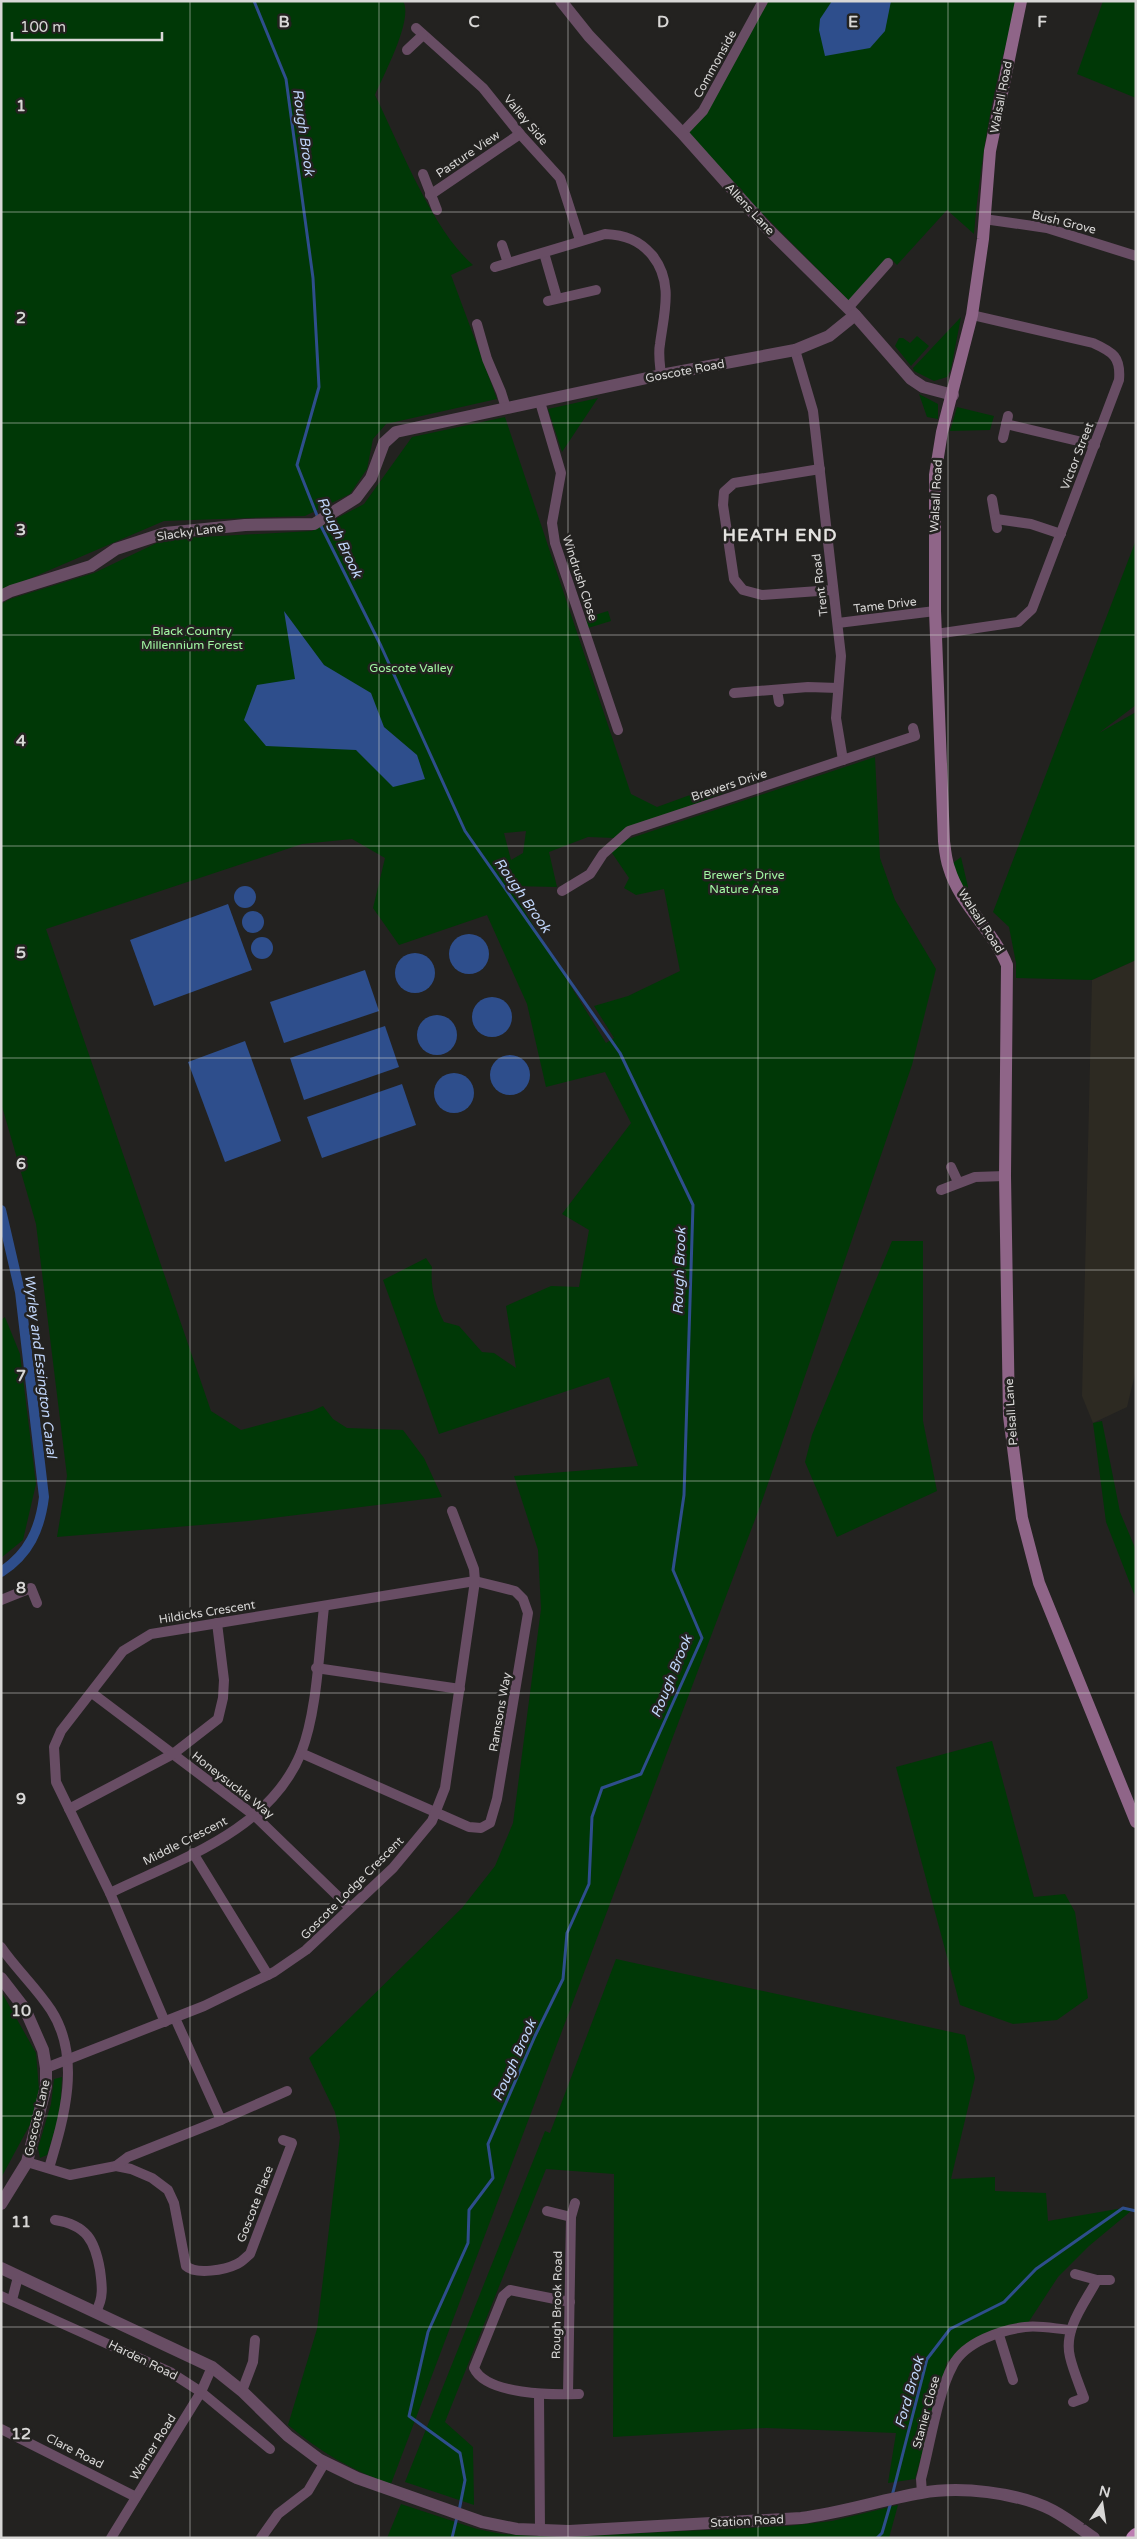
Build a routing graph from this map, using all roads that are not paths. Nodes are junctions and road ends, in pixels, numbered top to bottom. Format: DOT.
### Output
graph roads {
  1 [pos="561,1"];
  2 [pos="763,1"];
  3 [pos="1021,1"];
  4 [pos="407,50"];
  5 [pos="682,133"];
  6 [pos="520,134"];
  7 [pos="423,174"];
  8 [pos="430,195"];
  9 [pos="437,210"];
  10 [pos="984,219"];
  11 [pos="580,240"];
  12 [pos="502,244"];
  13 [pos="544,253"];
  14 [pos="1136,256"];
  15 [pos="508,263"];
  16 [pos="888,264"];
  17 [pos="495,267"];
  18 [pos="596,290"];
  19 [pos="852,311"];
  20 [pos="972,315"];
  21 [pos="476,324"];
  22 [pos="795,350"];
  23 [pos="661,375"];
  24 [pos="953,395"];
  25 [pos="540,402"];
  26 [pos="506,408"];
  27 [pos="1003,438"];
  28 [pos="1095,445"];
  29 [pos="820,470"];
  30 [pos="992,499"];
  31 [pos="329,515"];
  32 [pos="1061,534"];
  33 [pos="833,590"];
  34 [pos="1,596"];
  35 [pos="935,611"];
  36 [pos="838,623"];
  37 [pos="936,634"];
  38 [pos="838,688"];
  39 [pos="777,690"];
  40 [pos="734,693"];
  41 [pos="779,702"];
  42 [pos="913,728"];
  43 [pos="618,730"];
  44 [pos="843,760"];
  45 [pos="562,891"];
  46 [pos="1008,981"];
  47 [pos="951,1167"];
  48 [pos="1005,1176"];
  49 [pos="958,1182"];
  50 [pos="940,1190"];
  51 [pos="452,1511"];
  52 [pos="475,1581"];
  53 [pos="1,1600"];
  54 [pos="37,1603"];
  55 [pos="324,1607"];
  56 [pos="217,1623"];
  57 [pos="316,1668"];
  58 [pos="460,1689"];
  59 [pos="92,1693"];
  60 [pos="301,1752"];
  61 [pos="173,1754"];
  62 [pos="69,1809"];
  63 [pos="436,1812"];
  64 [pos="255,1816"];
  65 [pos="1136,1822"];
  66 [pos="193,1853"];
  67 [pos="110,1893"];
  68 [pos="350,1908"];
  69 [pos="1,1947"];
  70 [pos="268,1975"];
  71 [pos="1,1978"];
  72 [pos="170,2020"];
  73 [pos="68,2061"];
  74 [pos="46,2068"];
  75 [pos="286,2091"];
  76 [pos="221,2120"];
  77 [pos="283,2140"];
  78 [pos="27,2162"];
  79 [pos="116,2166"];
  80 [pos="49,2168"];
  81 [pos="575,2203"];
  82 [pos="1,2204"];
  83 [pos="547,2211"];
  84 [pos="571,2217"];
  85 [pos="55,2220"];
  86 [pos="1,2268"];
  87 [pos="1075,2274"];
  88 [pos="1,2275"];
  89 [pos="18,2277"];
  90 [pos="1097,2280"];
  91 [pos="1110,2280"];
  92 [pos="1,2296"];
  93 [pos="12,2300"];
  94 [pos="570,2302"];
  95 [pos="96,2311"];
  96 [pos="1071,2330"];
  97 [pos="999,2335"];
  98 [pos="255,2340"];
  99 [pos="212,2367"];
  100 [pos="1013,2380"];
  101 [pos="242,2391"];
  102 [pos="201,2392"];
  103 [pos="539,2394"];
  104 [pos="1073,2402"];
  105 [pos="1,2429"];
  106 [pos="270,2449"];
  107 [pos="325,2462"];
  108 [pos="392,2490"];
  109 [pos="922,2492"];
  110 [pos="136,2497"];
  111 [pos="540,2531"];
  112 [pos="1136,2535"];
  113 [pos="111,2538"];
  114 [pos="261,2538"];
  115 [pos="1094,2538"];
  116 [pos="1133,2538"];
  1 -- 5 [label="street, Allens Lane"];
  2 -- 5 [label="street, Commonside"];
  3 -- 10 [label="main road, Walsall Road"];
  4 -- 6 [label="street, Valley Side"];
  5 -- 19 [label="street, Allens Lane"];
  6 -- 8 [label="street, Pasture View"];
  6 -- 11 [label="street, Valley Side"];
  7 -- 8 [label="street, Pasture View"];
  8 -- 9 [label="street, Pasture View"];
  10 -- 14 [label="street, Bush Grove"];
  10 -- 20 [label="main road, Walsall Road"];
  11 -- 13 [label="street"];
  11 -- 23 [label="street"];
  12 -- 15 [label="street"];
  13 -- 15 [label="street"];
  13 -- 18 [label="street"];
  15 -- 17 [label="street"];
  16 -- 19 [label="street"];
  19 -- 22 [label="street, Goscote Road"];
  19 -- 24 [label="street, Allens Lane"];
  20 -- 24 [label="main road, Walsall Road"];
  20 -- 28 [label="street, Victor Street"];
  21 -- 26 [label="street"];
  22 -- 23 [label="street, Goscote Road"];
  22 -- 29 [label="street, Trent Road"];
  23 -- 25 [label="street, Goscote Road"];
  24 -- 35 [label="main road, Walsall Road"];
  25 -- 26 [label="street, Goscote Road"];
  25 -- 43 [label="street, Windrush Close"];
  26 -- 31 [label="street, Goscote Road"];
  27 -- 28 [label="street"];
  28 -- 32 [label="street, Victor Street"];
  29 -- 33 [label="street, Trent Road"];
  29 -- 33 [label="street"];
  30 -- 32 [label="street"];
  31 -- 34 [label="street, Slacky Lane"];
  32 -- 37 [label="street, Victor Street"];
  33 -- 36 [label="street, Trent Road"];
  35 -- 36 [label="street, Tame Drive"];
  35 -- 37 [label="main road, Walsall Road"];
  36 -- 38 [label="street, Trent Road"];
  37 -- 46 [label="main road, Walsall Road"];
  38 -- 39 [label="street"];
  38 -- 44 [label="street, Trent Road"];
  39 -- 40 [label="street"];
  39 -- 41 [label="street"];
  42 -- 44 [label="street, Brewers Drive"];
  44 -- 45 [label="street, Brewers Drive"];
  46 -- 48 [label="main road, Pelsall Lane"];
  47 -- 49 [label="street"];
  48 -- 49 [label="street"];
  48 -- 65 [label="main road, Pelsall Lane"];
  49 -- 50 [label="street"];
  51 -- 52 [label="street, Goscote Lodge Crescent"];
  52 -- 55 [label="street, Hildicks Crescent"];
  52 -- 58 [label="street, Goscote Lodge Crescent"];
  52 -- 63 [label="street, Ramsons Way"];
  53 -- 54 [label="street"];
  55 -- 56 [label="street, Hildicks Crescent"];
  55 -- 57 [label="street, Middle Crescent"];
  56 -- 59 [label="street, Hildicks Crescent"];
  56 -- 61 [label="street"];
  57 -- 58 [label="street"];
  57 -- 60 [label="street, Middle Crescent"];
  58 -- 63 [label="street, Goscote Lodge Crescent"];
  59 -- 61 [label="street, Honeysuckle Way"];
  59 -- 62 [label="street, Hildicks Crescent"];
  60 -- 63 [label="street"];
  60 -- 64 [label="street, Middle Crescent"];
  61 -- 62 [label="street"];
  61 -- 64 [label="street, Honeysuckle Way"];
  62 -- 67 [label="street, Hildicks Crescent"];
  63 -- 68 [label="street, Goscote Lodge Crescent"];
  64 -- 66 [label="street, Middle Crescent"];
  64 -- 68 [label="street, Honeysuckle Way"];
  66 -- 67 [label="street, Middle Crescent"];
  66 -- 70 [label="street"];
  67 -- 72 [label="street, Hildicks Crescent"];
  68 -- 70 [label="street, Goscote Lodge Crescent"];
  69 -- 73 [label="street, Goscote Lane"];
  70 -- 72 [label="street, Goscote Lodge Crescent"];
  71 -- 74 [label="street, Goscote Lane"];
  72 -- 73 [label="street, Goscote Lodge Crescent"];
  72 -- 76 [label="street, Hildicks Crescent"];
  73 -- 74 [label="street, Goscote Lodge Crescent"];
  73 -- 80 [label="street, Goscote Lane"];
  74 -- 78 [label="street, Goscote Lane"];
  75 -- 76 [label="street"];
  76 -- 79 [label="street"];
  77 -- 79 [label="street, Goscote Place"];
  78 -- 80 [label="street, Goscote Place"];
  78 -- 82 [label="street, Goscote Lane"];
  79 -- 80 [label="street, Goscote Place"];
  81 -- 84 [label="street, Rough Brook Road"];
  83 -- 84 [label="street"];
  84 -- 94 [label="street, Rough Brook Road"];
  85 -- 95 [label="street"];
  86 -- 89 [label="street, Harden Road"];
  87 -- 90 [label="street"];
  88 -- 89 [label="street, Harden Road"];
  89 -- 93 [label="street"];
  89 -- 95 [label="street, Harden Road"];
  90 -- 91 [label="street"];
  90 -- 96 [label="street"];
  92 -- 93 [label="street, Harden Road"];
  93 -- 102 [label="street, Harden Road"];
  94 -- 103 [label="street, Rough Brook Road"];
  94 -- 103 [label="street, Rough Brook Road"];
  95 -- 99 [label="street, Harden Road"];
  96 -- 97 [label="street, Stanier Close"];
  96 -- 104 [label="street"];
  97 -- 100 [label="street"];
  97 -- 109 [label="street, Stanier Close"];
  98 -- 101 [label="street"];
  99 -- 101 [label="street, Harden Road"];
  99 -- 102 [label="street, Warner Road"];
  101 -- 107 [label="street, Harden Road"];
  102 -- 106 [label="street, Harden Road"];
  102 -- 110 [label="street, Warner Road"];
  103 -- 111 [label="street"];
  105 -- 110 [label="street, Clare Road"];
  107 -- 108 [label="street, Harden Road"];
  107 -- 114 [label="street"];
  108 -- 111 [label="street, Station Road"];
  109 -- 111 [label="street, Station Road"];
  109 -- 115 [label="street, Station Road"];
  110 -- 113 [label="street, Warner Road"];
  112 -- 116 [label="highway"];
}
